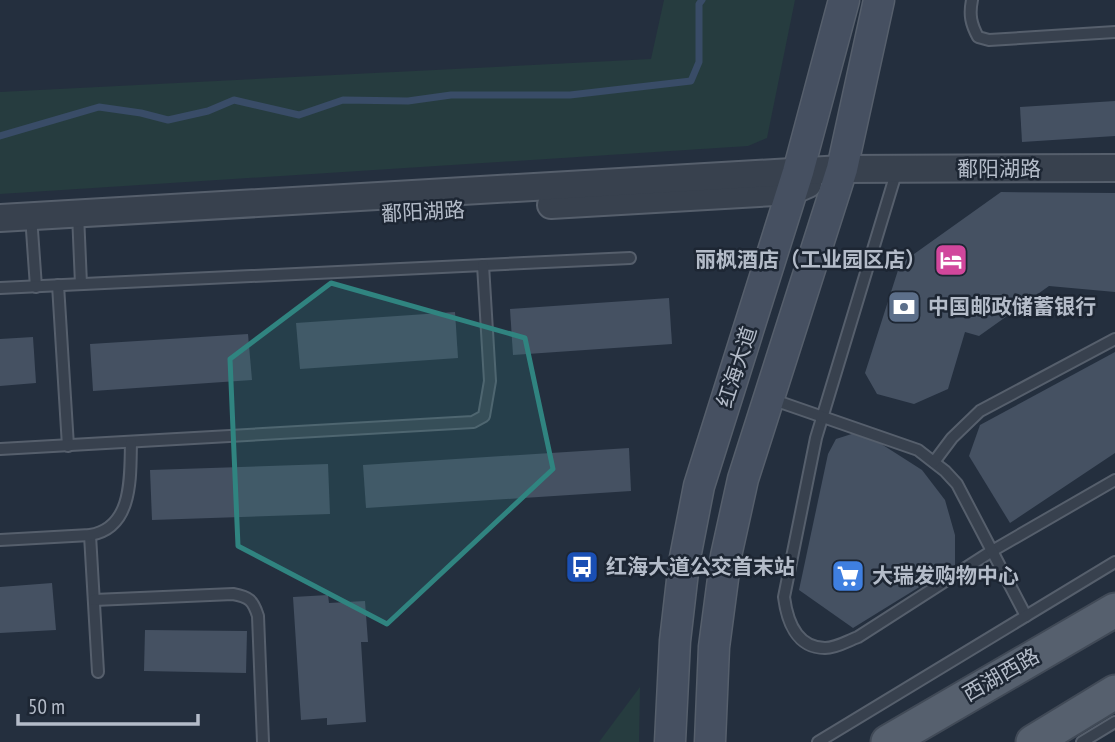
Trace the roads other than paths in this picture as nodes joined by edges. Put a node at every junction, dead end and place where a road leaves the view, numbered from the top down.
1 (844, 0) edge
2 (879, 0) edge
3 (972, 0) edge
4 (1115, 32) edge
5 (1115, 168) edge
6 (898, 169) junction
7 (842, 170) junction
8 (795, 182) junction
9 (0, 218) edge
10 (78, 222) junction
11 (32, 225) junction
12 (0, 235) edge
13 (630, 258) dead end
14 (483, 265) junction
15 (81, 284) junction
16 (58, 285) junction
17 (36, 287) junction
18 (0, 288) edge
19 (1115, 339) edge
20 (769, 398) junction
21 (823, 415) junction
22 (131, 442) junction
23 (68, 446) junction
24 (0, 449) edge
25 (934, 462) junction
26 (1115, 480) edge
27 (90, 535) junction
28 (0, 540) edge
29 (992, 551) junction
30 (1115, 562) edge
31 (94, 600) junction
32 (1115, 610) edge
33 (1026, 616) junction
34 (98, 672) dead end
35 (1115, 692) edge
36 (1115, 722) edge
37 (263, 742) edge
38 (670, 742) edge
39 (710, 742) edge
40 (818, 742) edge
41 (888, 742) edge
42 (1033, 742) edge
43 (1082, 742) edge

1 - 8 main road, 红海大道
2 - 7 main road, 红海大道
3 - 4 lane
5 - 6 street, 鄱阳湖路
6 - 7 street, 鄱阳湖路
6 - 21 lane
7 - 8 street, 鄱阳湖路
7 - 20 main road, 红海大道
8 - 10 street, 鄱阳湖路
8 - 38 main road, 红海大道
9 - 11 street, 鄱阳湖路
10 - 11 street, 鄱阳湖路
10 - 15 lane
11 - 12 street, 鄱阳湖路
11 - 17 lane
13 - 14 lane
14 - 15 lane
14 - 22 lane
15 - 16 lane
16 - 17 lane
16 - 23 lane
17 - 18 lane
19 - 25 lane
20 - 21 lane
20 - 39 main road, 红海大道
21 - 25 lane
21 - 29 lane
22 - 23 lane
22 - 27 lane
23 - 24 lane
25 - 29 lane
26 - 29 lane
27 - 28 lane
27 - 31 lane
29 - 33 lane
30 - 33 lane
31 - 34 lane
31 - 37 lane
32 - 41 main road, 西湖西路
33 - 40 lane
35 - 42 main road
36 - 43 lane

